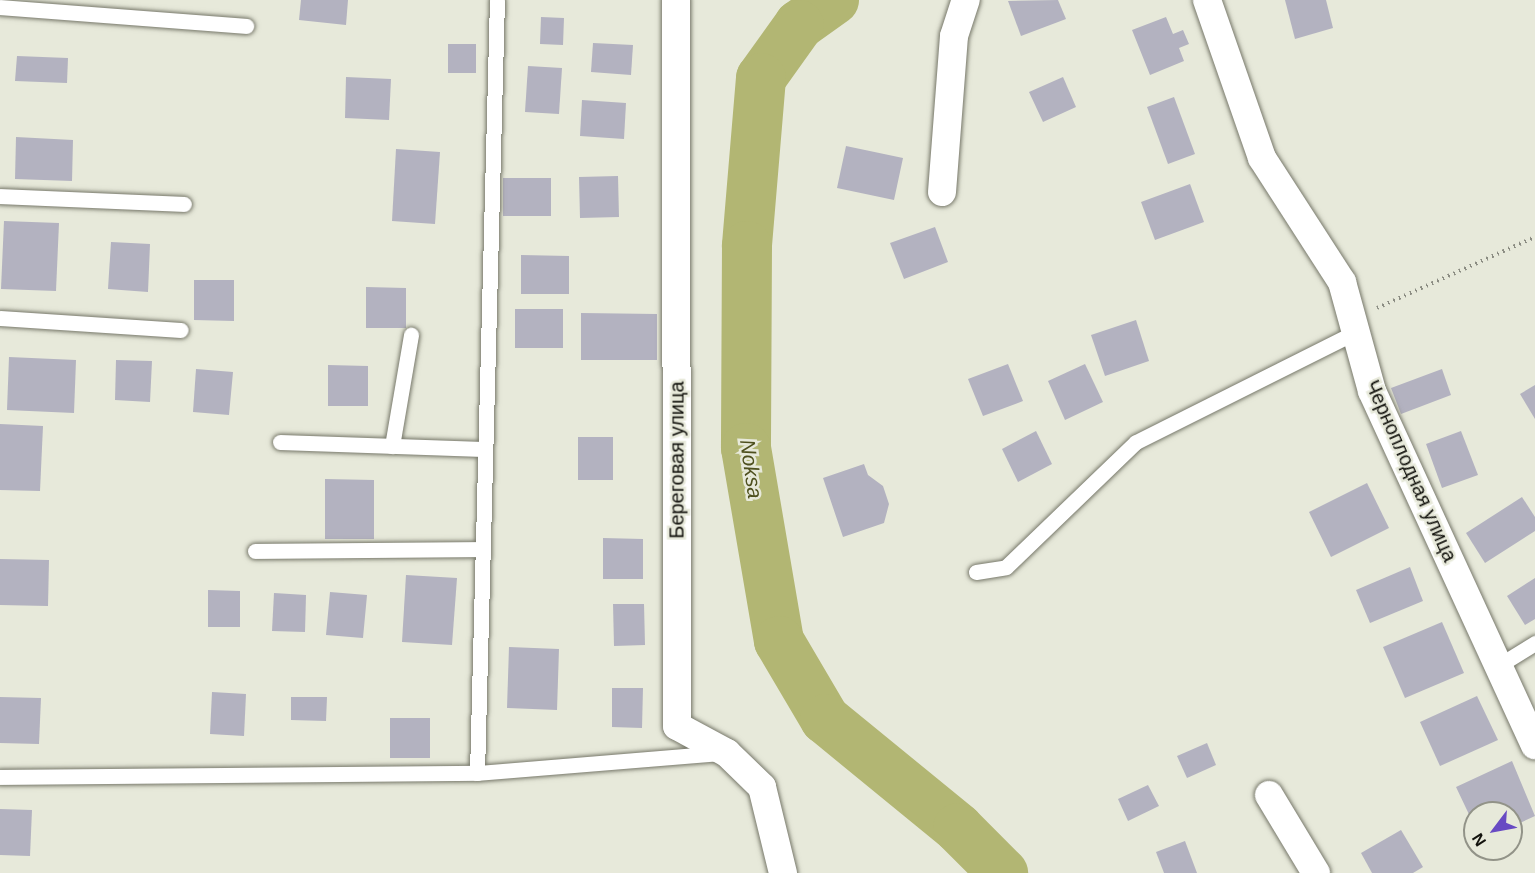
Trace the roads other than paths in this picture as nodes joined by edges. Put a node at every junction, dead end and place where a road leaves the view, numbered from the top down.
1 (496, 0) edge
2 (676, 0) edge
3 (966, 0) edge
4 (1207, 0) edge
5 (0, 7) edge
6 (246, 26) dead end
7 (942, 192) dead end
8 (0, 196) edge
9 (184, 204) dead end
10 (0, 318) edge
11 (1354, 326) junction
12 (181, 330) dead end
13 (411, 335) dead end
14 (280, 442) dead end
15 (392, 446) junction
16 (483, 449) junction
17 (482, 549) junction
18 (255, 551) dead end
19 (976, 572) dead end
20 (1535, 643) edge
21 (1498, 666) junction
22 (1535, 745) edge
23 (727, 753) junction
24 (477, 773) junction
25 (0, 777) edge
26 (1269, 795) dead end
27 (783, 873) edge
28 (1316, 873) edge

1 - 16 lane
2 - 23 street, Береговая улица
3 - 7 street
4 - 11 street, Черноплодная улица
5 - 6 lane
8 - 9 lane
10 - 12 lane
11 - 19 lane
11 - 21 street, Черноплодная улица
13 - 15 lane
14 - 15 lane
15 - 16 lane
16 - 17 lane
17 - 18 lane
17 - 24 lane
20 - 21 lane
21 - 22 street, Черноплодная улица
23 - 24 lane
23 - 27 street, Береговая улица
24 - 25 lane
26 - 28 street

